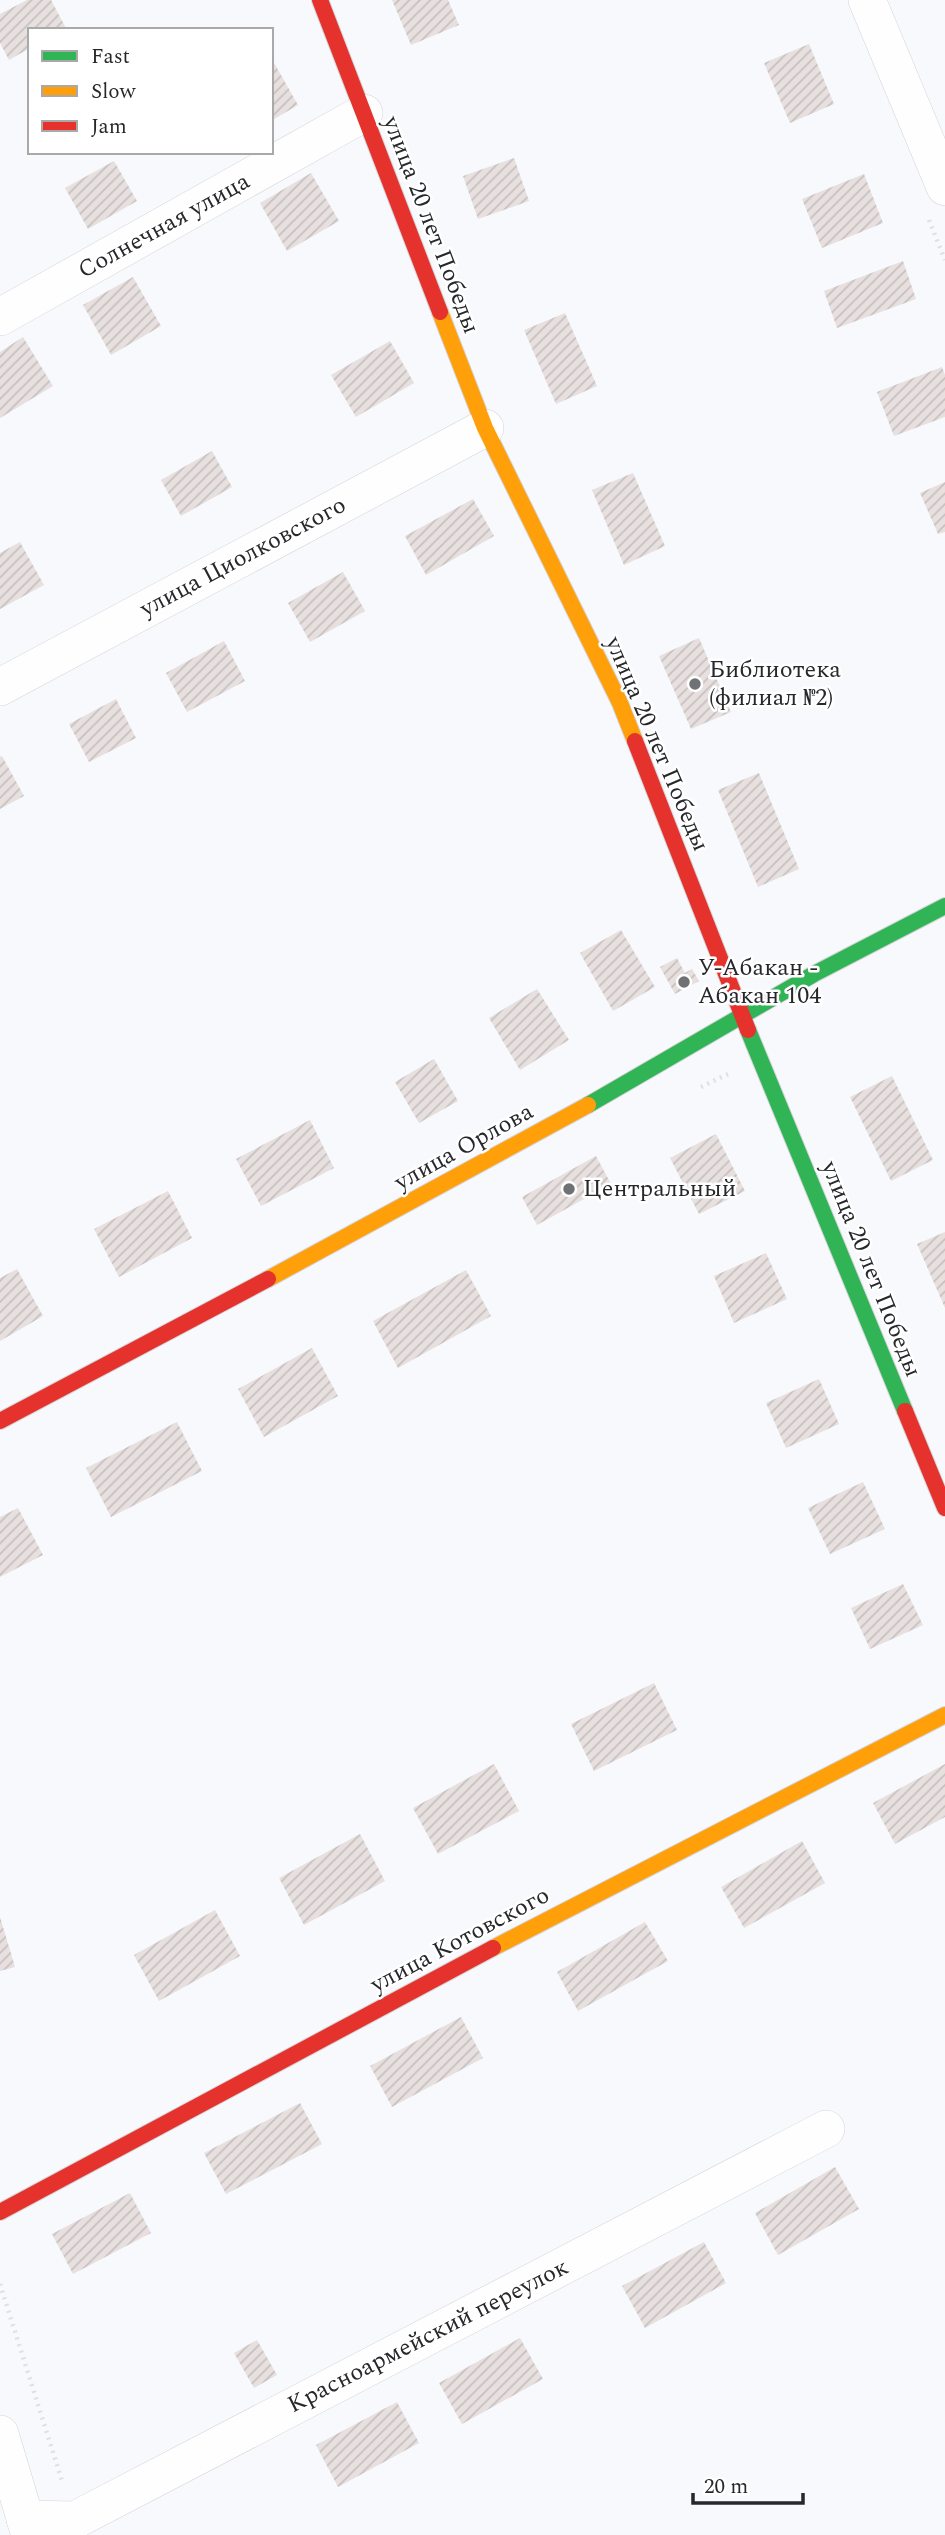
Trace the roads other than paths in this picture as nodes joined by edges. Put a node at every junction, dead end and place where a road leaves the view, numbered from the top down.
1 (320, 0) edge
2 (867, 0) edge
3 (364, 113) junction
4 (945, 187) edge
5 (0, 317) edge
6 (485, 428) junction
7 (0, 687) edge
8 (945, 906) edge
9 (742, 1014) junction
10 (0, 1421) edge
11 (945, 1508) edge
12 (945, 1715) edge
13 (826, 2129) dead end
14 (0, 2212) edge
15 (0, 2434) edge
16 (28, 2527) edge

1 - 3 street, улица 20 лет Победы
2 - 4 street
3 - 5 street, Солнечная улица
3 - 6 street, улица 20 лет Победы
6 - 7 street, улица Циолковского
6 - 9 street, улица 20 лет Победы
8 - 9 street, улица Орлова
9 - 10 street, улица Орлова
9 - 11 street, улица 20 лет Победы
12 - 14 street, улица Котовского
13 - 16 street, Красноармейский переулок
15 - 16 street

